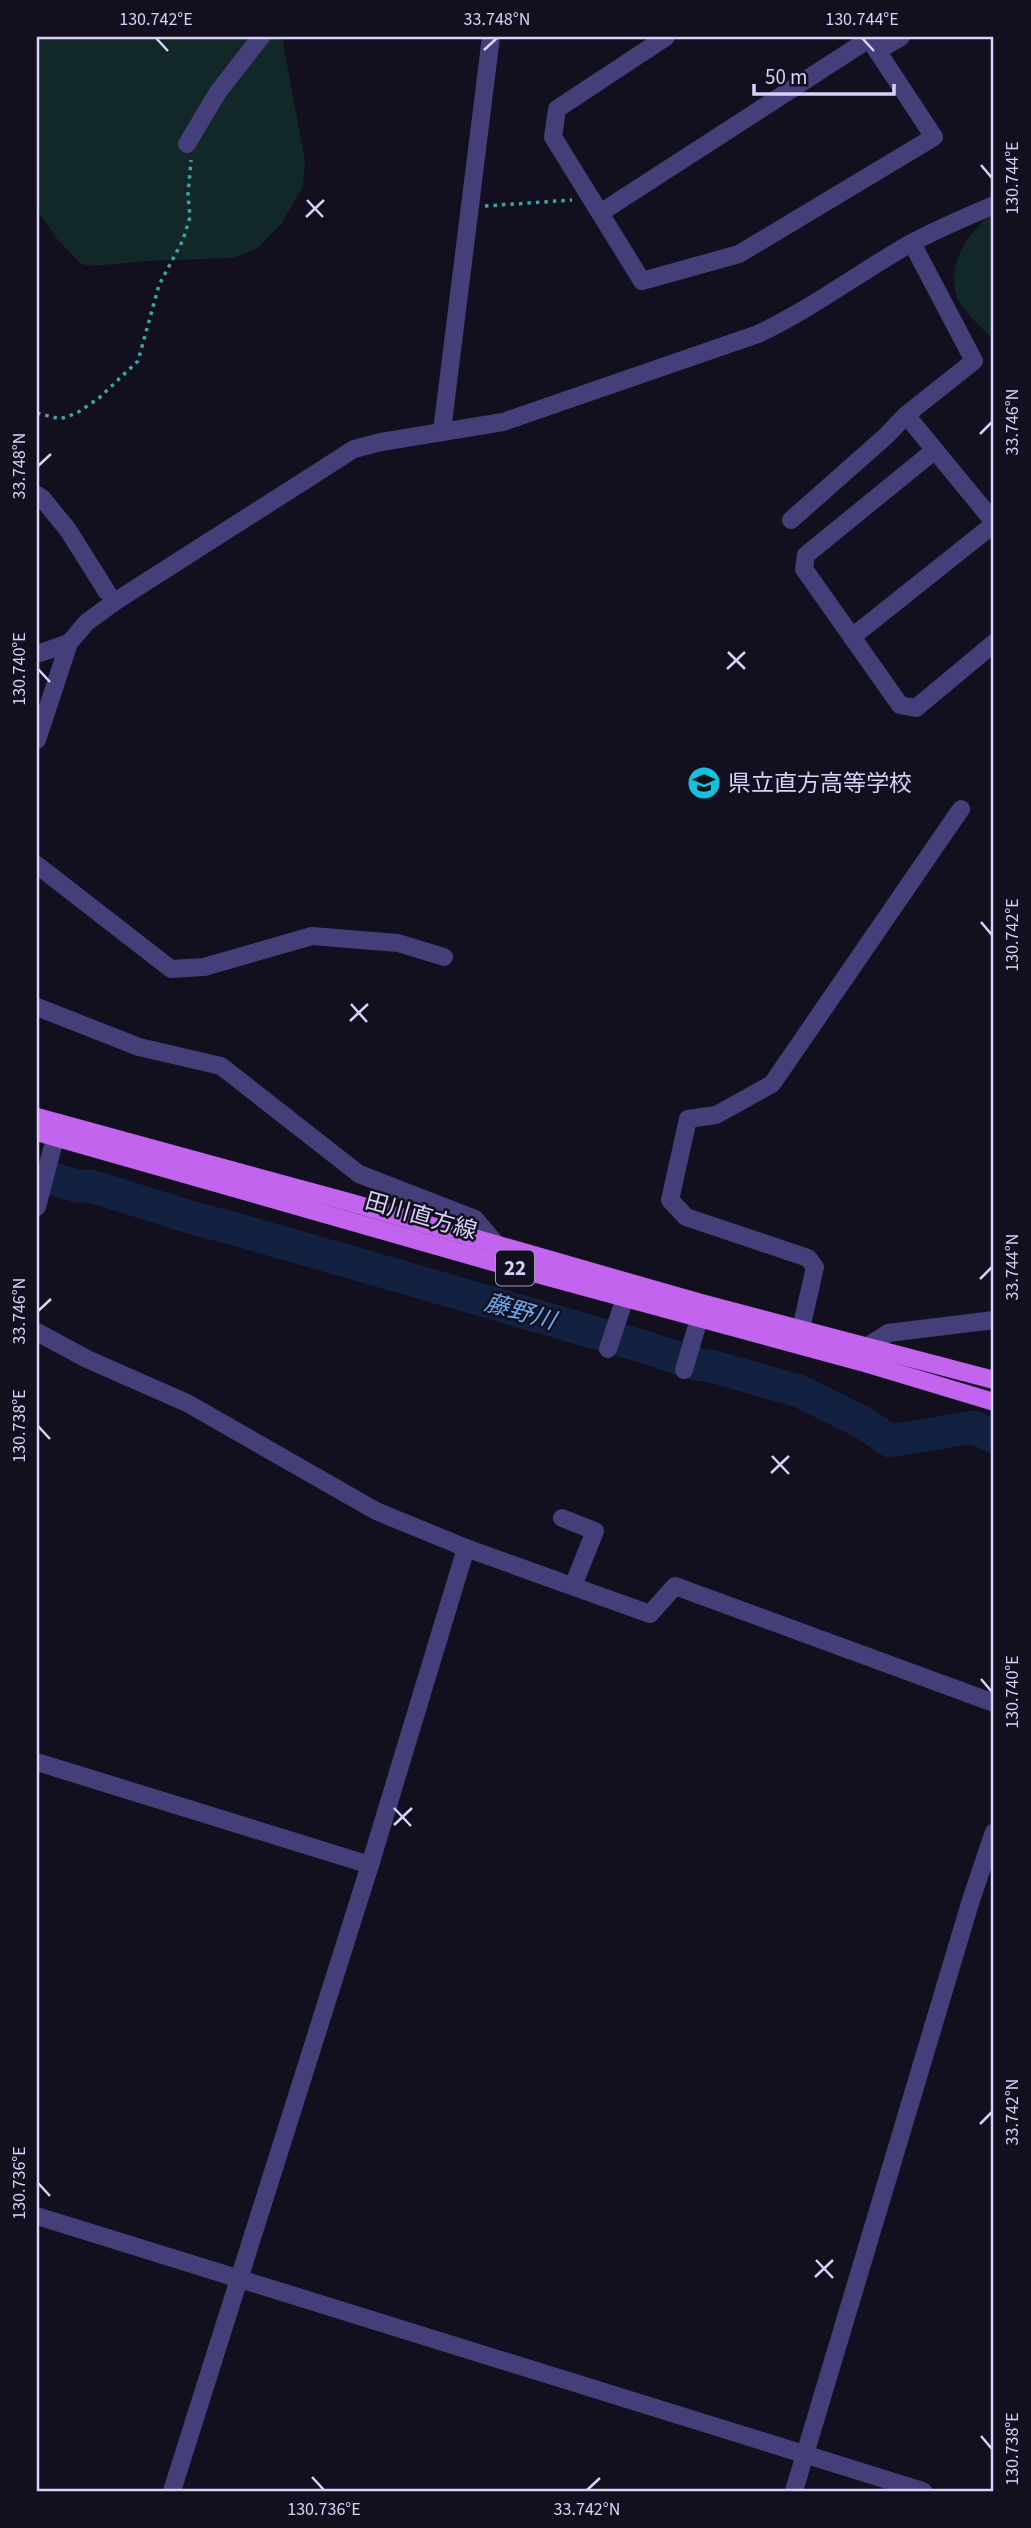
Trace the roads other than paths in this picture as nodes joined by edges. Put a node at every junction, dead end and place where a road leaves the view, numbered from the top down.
1 (261, 37) edge
2 (491, 37) edge
3 (666, 37) edge
4 (901, 37) edge
5 (871, 42) edge
6 (187, 144) road end
7 (994, 205) edge
8 (600, 213) junction
9 (912, 243) junction
10 (906, 415) junction
11 (442, 431) junction
12 (935, 450) junction
13 (37, 495) edge
14 (791, 520) dead end
15 (994, 523) edge
16 (107, 592) dead end
17 (852, 637) junction
18 (69, 643) junction
19 (994, 643) edge
20 (37, 654) edge
21 (37, 740) edge
22 (961, 809) dead end
23 (37, 865) edge
24 (444, 957) dead end
25 (37, 1007) edge
26 (37, 1117) edge
27 (37, 1132) edge
28 (56, 1133) junction
29 (39, 1199) edge
30 (495, 1253) junction
31 (625, 1299) junction
32 (698, 1320) junction
33 (994, 1320) edge
34 (37, 1332) edge
35 (798, 1336) junction
36 (868, 1346) junction
37 (608, 1349) dead end
38 (684, 1370) dead end
39 (994, 1380) edge
40 (994, 1402) edge
41 (562, 1518) dead end
42 (466, 1548) junction
43 (573, 1586) junction
44 (994, 1703) edge
45 (37, 1762) edge
46 (994, 1832) edge
47 (370, 1865) junction
48 (37, 2216) edge
49 (239, 2278) junction
50 (806, 2456) junction
51 (172, 2491) edge
52 (794, 2491) edge
53 (923, 2491) edge

1 - 6 street
2 - 11 street
3 - 8 street
4 - 5 street
5 - 8 street
5 - 8 street
7 - 9 street
9 - 10 street
9 - 11 street
10 - 12 street
10 - 14 street
11 - 18 street
12 - 15 street
12 - 17 street
13 - 16 street
15 - 17 street
17 - 19 street
18 - 20 street
18 - 21 street
22 - 35 street
23 - 24 street
25 - 30 street
26 - 28 main road, 田川直方線 / 22
27 - 28 main road, 田川直方線 / 22
28 - 29 street
28 - 30 main road, 田川直方線 / 22
30 - 31 main road, 田川直方線 / 22
30 - 35 main road, 田川直方線 / 22
31 - 32 main road, 田川直方線 / 22
31 - 37 street
32 - 35 main road, 田川直方線 / 22
32 - 38 street
33 - 36 street
34 - 42 street
35 - 36 main road, 田川直方線 / 22
35 - 40 main road, 田川直方線 / 22
36 - 39 main road, 田川直方線 / 22
41 - 43 street
42 - 43 street
42 - 47 street
43 - 44 street
45 - 47 street
46 - 50 street
47 - 49 street
48 - 49 street
49 - 50 street
49 - 51 street
50 - 52 street
50 - 53 street

